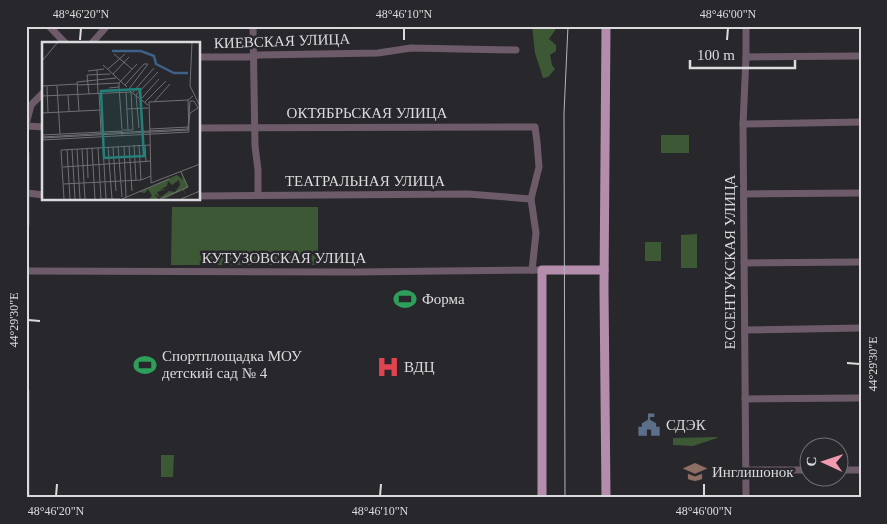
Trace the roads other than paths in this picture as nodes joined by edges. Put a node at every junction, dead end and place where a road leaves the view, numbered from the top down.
1 (49, 26) edge
2 (107, 26) edge
3 (253, 26) edge
4 (606, 26) edge
5 (746, 26) edge
6 (64, 42) edge
7 (93, 42) edge
8 (516, 50) dead end
9 (254, 55) junction
10 (861, 56) edge
11 (200, 57) edge
12 (746, 57) junction
13 (42, 93) edge
14 (28, 103) edge
15 (861, 122) edge
16 (743, 124) junction
17 (26, 125) edge
18 (42, 127) edge
19 (255, 127) junction
20 (200, 128) edge
21 (26, 154) edge
22 (27, 193) edge
23 (861, 193) edge
24 (744, 194) junction
25 (42, 195) edge
26 (258, 195) junction
27 (200, 196) edge
28 (531, 199) junction
29 (26, 224) edge
30 (861, 262) edge
31 (744, 263) junction
32 (532, 270) junction
33 (542, 270) junction
34 (604, 270) junction
35 (26, 271) edge
36 (861, 328) edge
37 (744, 330) junction
38 (26, 392) edge
39 (861, 398) edge
40 (745, 399) junction
41 (26, 423) edge
42 (746, 470) junction
43 (800, 470) edge
44 (26, 498) edge
45 (542, 498) edge
46 (606, 498) edge
47 (746, 498) edge

1 - 6 street
2 - 7 street
3 - 9 street
4 - 34 main road
5 - 12 street, ЕССЕНТУКСКАЯ УЛИЦА
8 - 9 street, КИЕВСКАЯ УЛИЦА
9 - 11 street, КИЕВСКАЯ УЛИЦА
9 - 19 street
10 - 12 street
12 - 16 street, ЕССЕНТУКСКАЯ УЛИЦА
13 - 14 street
14 - 17 street
15 - 16 street
16 - 24 street, ЕССЕНТУКСКАЯ УЛИЦА
17 - 18 street
19 - 20 street, ОКТЯБРЬСКАЯ УЛИЦА
19 - 26 street
19 - 28 street, ОКТЯБРЬСКАЯ УЛИЦА
21 - 22 street
22 - 25 street
22 - 29 street
23 - 24 street
24 - 31 street, ЕССЕНТУКСКАЯ УЛИЦА
26 - 27 street, ТЕАТРАЛЬНАЯ УЛИЦА
26 - 28 street, ТЕАТРАЛЬНАЯ УЛИЦА
28 - 32 street
30 - 31 street
31 - 37 street, ЕССЕНТУКСКАЯ УЛИЦА
32 - 33 street, КУТУЗОВСКАЯ УЛИЦА
32 - 35 street, КУТУЗОВСКАЯ УЛИЦА
33 - 34 main road
33 - 45 main road
34 - 46 main road
36 - 37 street
37 - 40 street, ЕССЕНТУКСКАЯ УЛИЦА
38 - 41 street
39 - 40 street
40 - 42 street, ЕССЕНТУКСКАЯ УЛИЦА
41 - 44 street
42 - 43 street
42 - 47 street, ЕССЕНТУКСКАЯ УЛИЦА

